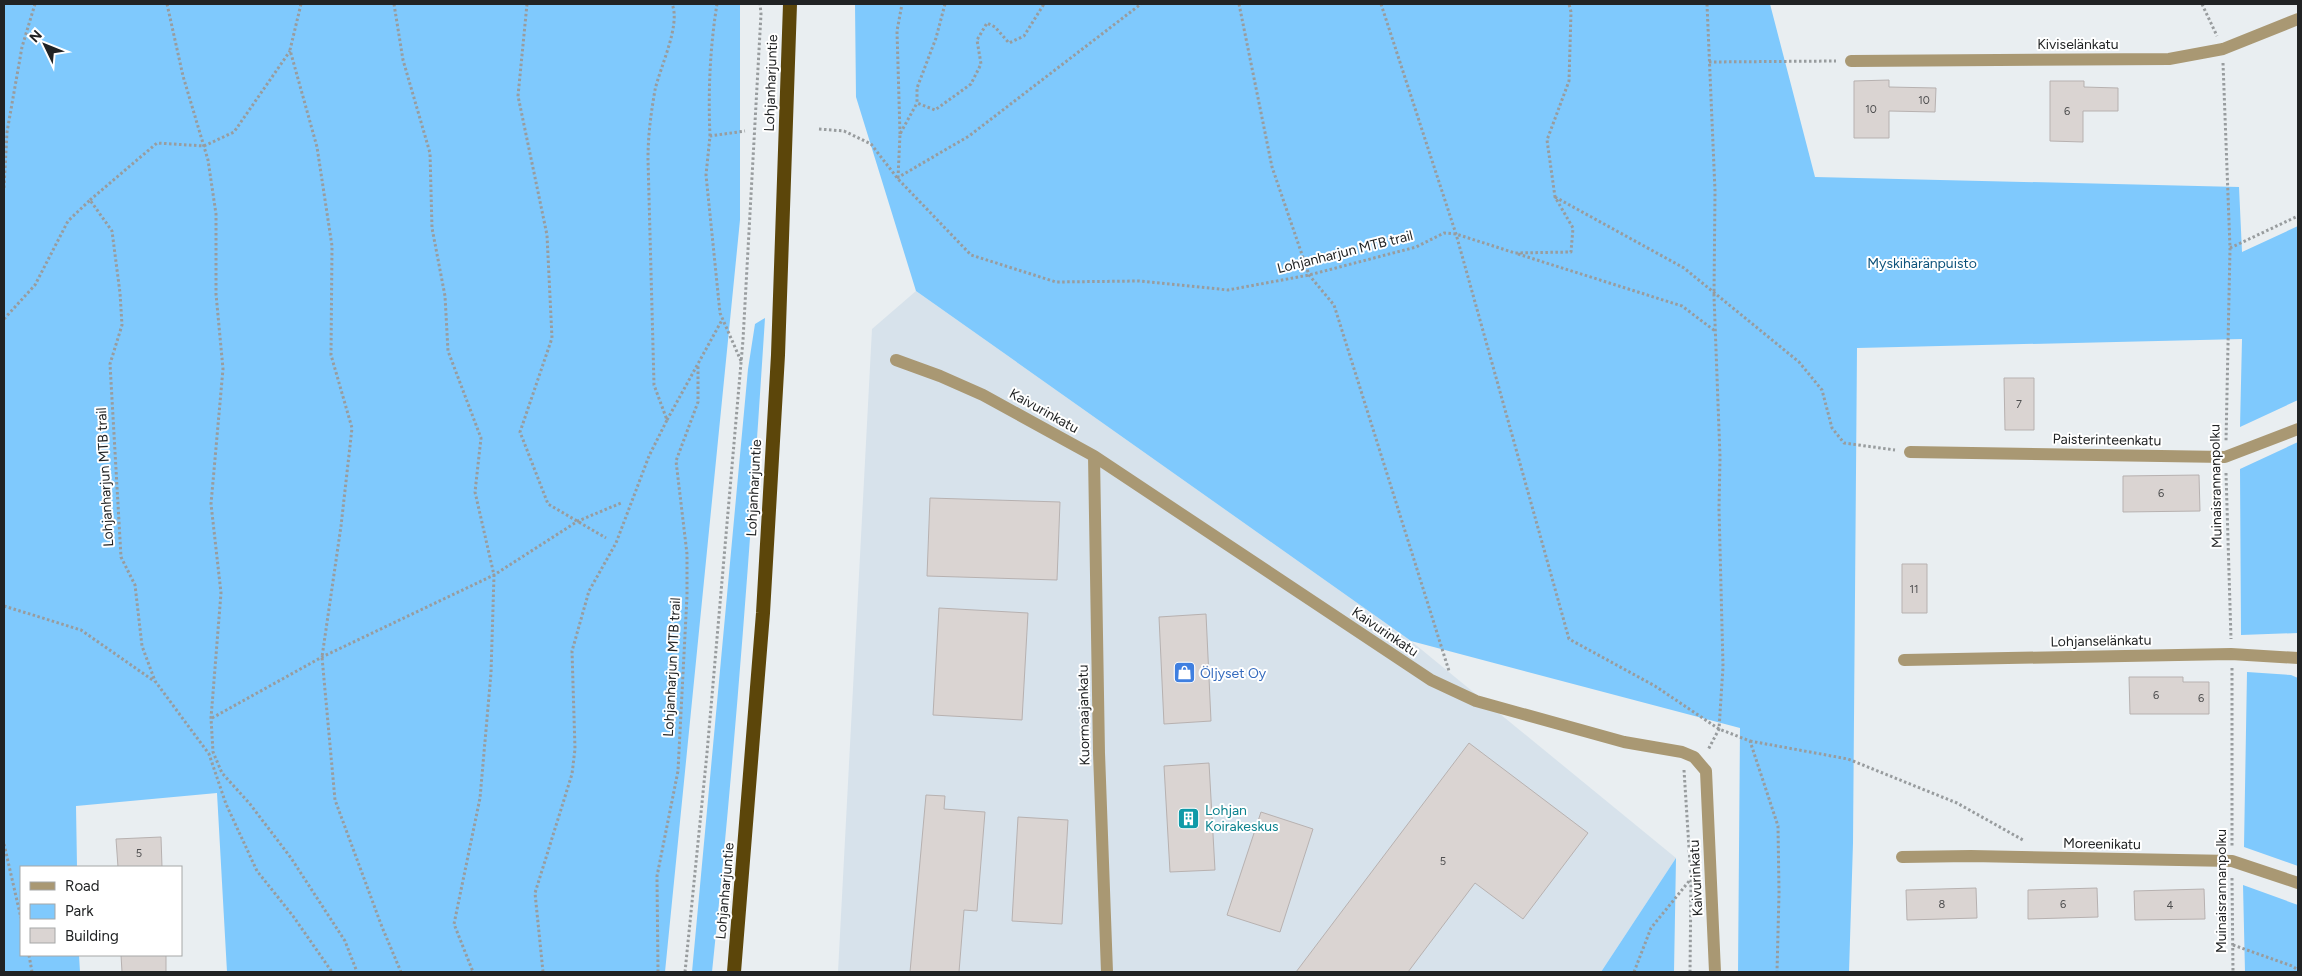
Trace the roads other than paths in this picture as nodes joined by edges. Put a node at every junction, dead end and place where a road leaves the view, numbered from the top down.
1 (790, 4) edge
2 (2298, 18) edge
3 (1851, 61) road end
4 (896, 360) dead end
5 (2298, 429) edge
6 (1910, 452) road end
7 (1094, 456) junction
8 (2298, 658) edge
9 (1904, 660) dead end
10 (1902, 857) dead end
11 (2298, 883) edge
12 (738, 922) junction
13 (734, 972) edge
14 (739, 972) edge
15 (1107, 972) edge
16 (1715, 972) edge

1 - 12 highway, Lohjanharjuntie
2 - 3 street, Kiviselänkatu
4 - 7 street, Kaivurinkatu
5 - 6 street, Paisterinteenkatu
7 - 15 street, Kuormaajankatu
7 - 16 street, Kaivurinkatu
8 - 9 street, Lohjanselänkatu
10 - 11 street, Moreenikatu
12 - 13 highway, Lohjanharjuntie
12 - 14 highway

